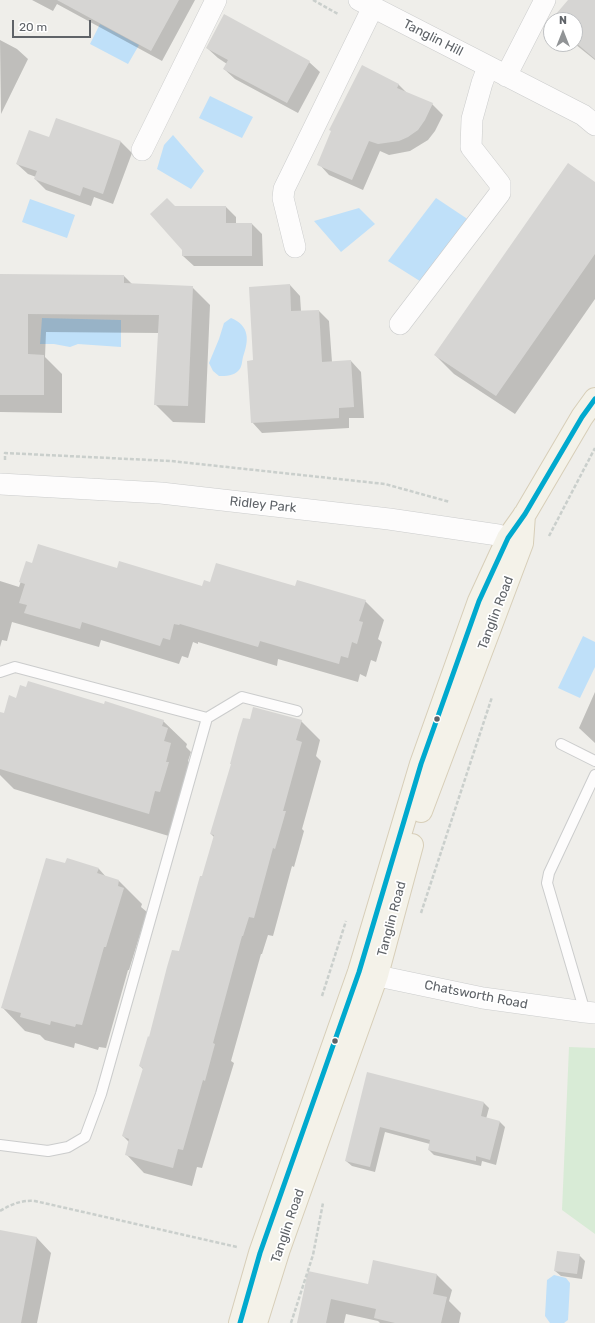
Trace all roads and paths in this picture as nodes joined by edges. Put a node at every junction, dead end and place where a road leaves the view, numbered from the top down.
1 (216, 0) edge
2 (546, 0) edge
3 (366, 4) edge
4 (497, 72) junction
5 (595, 125) edge
6 (142, 150) dead end
7 (295, 247) dead end
8 (400, 324) dead end
9 (595, 399) edge
10 (588, 416) edge
11 (595, 448) edge
12 (2, 484) edge
13 (453, 502) dead end
14 (548, 537) dead end
15 (515, 541) junction
16 (0, 672) edge
17 (493, 694) dead end
18 (297, 711) dead end
19 (207, 718) junction
20 (560, 744) dead end
21 (595, 761) edge
22 (595, 775) edge
23 (421, 914) dead end
24 (368, 974) junction
25 (590, 1013) edge
26 (0, 1145) edge
27 (324, 1202) dead end
28 (0, 1211) edge
29 (260, 1253) junction
30 (240, 1323) edge
31 (256, 1323) edge
32 (291, 1323) edge

1 - 6 street
2 - 4 street
3 - 4 street, Tanglin Hill
3 - 7 street
4 - 5 street, Tanglin Hill
4 - 8 street
9 - 10 main road, Tanglin Road
10 - 15 main road, Tanglin Road
11 - 14 path
12 - 13 path
12 - 15 street, Ridley Park
15 - 24 main road, Tanglin Road
16 - 19 lane
17 - 23 path
18 - 19 lane
19 - 26 lane
20 - 21 lane
22 - 25 lane
24 - 25 street, Chatsworth Road
24 - 29 main road, Tanglin Road
24 - 31 main road, Tanglin Road
27 - 32 path
28 - 29 path
29 - 30 main road, Tanglin Road

